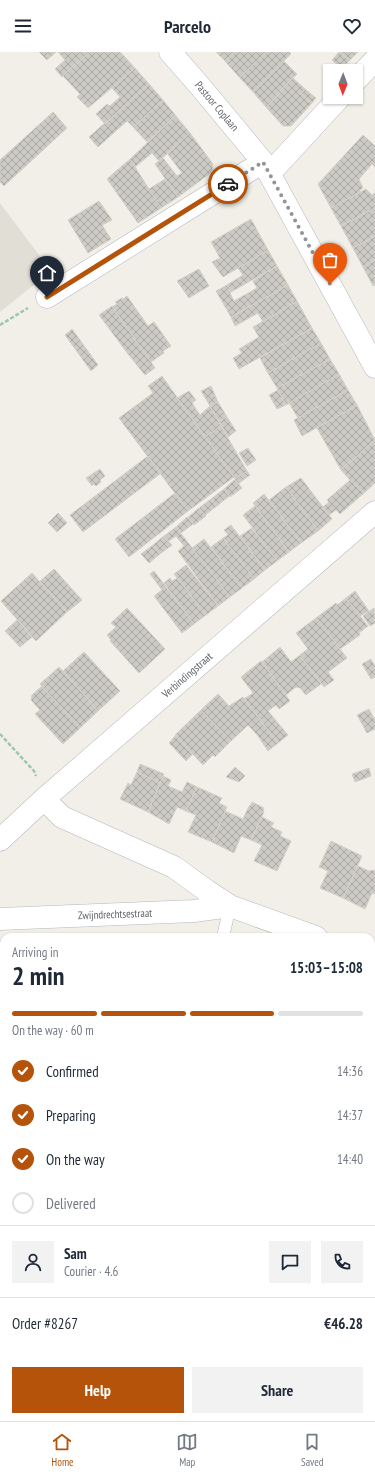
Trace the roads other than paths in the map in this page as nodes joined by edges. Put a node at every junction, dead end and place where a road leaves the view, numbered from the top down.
1 (170, 52) edge
2 (375, 60) edge
3 (363, 73) edge
4 (333, 104) edge
5 (266, 168) junction
6 (47, 297) road end
7 (375, 367) edge
8 (375, 512) edge
9 (44, 799) junction
10 (0, 840) edge
11 (230, 906) junction
12 (0, 919) edge
13 (224, 933) edge
14 (305, 933) edge

1 - 5 street, Pastoor Coplaan
2 - 3 street
4 - 5 street
5 - 6 street
5 - 7 street, Pastoor Coplaan
8 - 9 street, Verbindingstraat
9 - 10 street, Verbindingstraat
9 - 11 street, Zwijndrechtsestraat
11 - 12 street, Zwijndrechtsestraat
11 - 13 lane
11 - 14 street, Zwijndrechtsestraat

